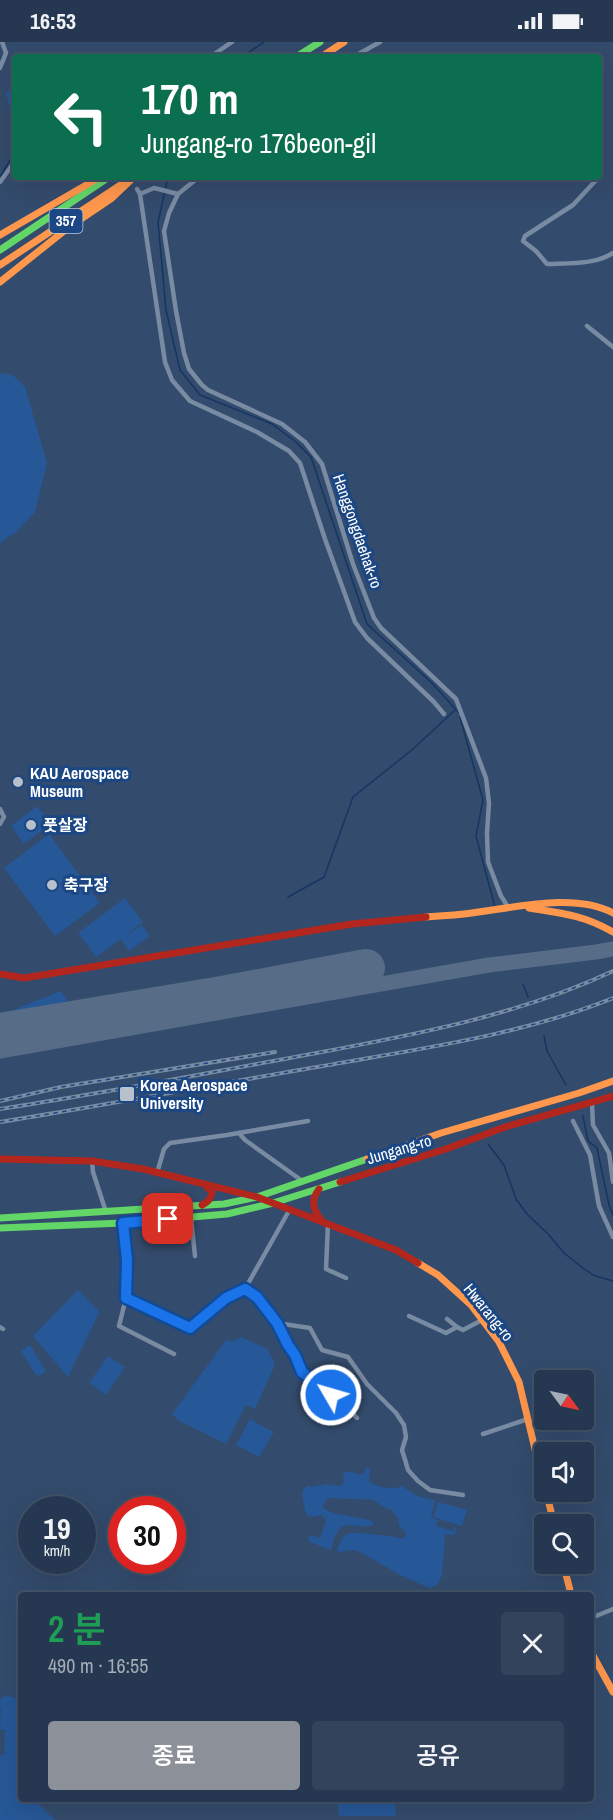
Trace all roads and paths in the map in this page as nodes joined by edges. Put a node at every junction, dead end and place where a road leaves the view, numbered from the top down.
1 (2, 42) edge
2 (232, 42) edge
3 (320, 42) edge
4 (344, 42) edge
5 (380, 42) edge
6 (214, 54) edge
7 (301, 54) edge
8 (326, 54) edge
9 (358, 54) edge
10 (0, 68) edge
11 (12, 165) edge
12 (94, 180) edge
13 (105, 180) edge
14 (128, 180) edge
15 (130, 180) edge
16 (196, 180) edge
17 (596, 180) edge
18 (0, 182) edge
19 (178, 195) junction
20 (0, 235) edge
21 (0, 250) edge
22 (613, 253) edge
23 (0, 265) edge
24 (0, 282) edge
25 (587, 326) dead end
26 (613, 347) edge
27 (444, 714) dead end
28 (0, 809) edge
29 (0, 824) edge
30 (518, 906) junction
31 (506, 908) junction
32 (613, 913) edge
33 (613, 932) edge
34 (0, 974) edge
35 (613, 1081) edge
36 (613, 1096) edge
37 (592, 1103) junction
38 (308, 1121) dead end
39 (573, 1121) dead end
40 (239, 1133) junction
41 (0, 1159) edge
42 (92, 1161) junction
43 (157, 1173) junction
44 (301, 1180) junction
45 (613, 1182) edge
46 (204, 1185) junction
47 (327, 1185) junction
48 (257, 1197) junction
49 (273, 1203) junction
50 (202, 1205) junction
51 (290, 1209) junction
52 (106, 1212) junction
53 (0, 1218) edge
54 (191, 1218) junction
55 (123, 1223) junction
56 (325, 1223) junction
57 (0, 1228) edge
58 (613, 1237) edge
59 (195, 1256) dead end
60 (346, 1278) dead end
61 (245, 1289) junction
62 (126, 1298) junction
63 (409, 1316) dead end
64 (447, 1319) dead end
65 (483, 1320) junction
66 (277, 1323) junction
67 (457, 1327) junction
68 (174, 1354) dead end
69 (357, 1418) dead end
70 (528, 1419) junction
71 (483, 1434) dead end
72 (534, 1444) edge
73 (463, 1495) dead end
74 (566, 1574) edge
75 (570, 1592) edge
76 (613, 1608) edge
77 (594, 1617) edge
78 (594, 1657) edge
79 (613, 1692) edge

1 - 10 street
2 - 6 street
3 - 7 main road
4 - 8 main road
5 - 9 street
11 - 18 street
12 - 20 main road
13 - 21 main road, 357
14 - 23 main road, 357
15 - 24 main road
16 - 19 street
17 - 22 street
19 - 27 street, Hanggongdaehak-ro
19 - 31 street, Hanggongdaehak-ro
25 - 26 street
28 - 29 street
30 - 31 main road
30 - 32 main road
30 - 33 main road
31 - 34 main road
35 - 44 main road, Jungang-ro
36 - 37 main road, Jungang-ro
37 - 45 street
37 - 47 main road, Jungang-ro
38 - 40 street
39 - 58 street
40 - 43 street
40 - 44 street
41 - 42 main road, Hwarang-ro
42 - 43 main road, Hwarang-ro
42 - 52 street
43 - 46 main road, Hwarang-ro
44 - 48 main road, Jungang-ro
46 - 48 main road, Hwarang-ro
46 - 50 main road
47 - 49 main road, Jungang-ro
47 - 56 main road
48 - 49 main road, Hwarang-ro
48 - 50 main road, Jungang-ro
49 - 51 main road, Hwarang-ro
49 - 54 main road, Jungang-ro
50 - 52 main road, Jungang-ro
51 - 56 main road, Hwarang-ro
51 - 61 street
52 - 53 main road, Jungang-ro
54 - 55 main road, Jungang-ro
54 - 59 street
55 - 57 main road, Jungang-ro
55 - 62 street
56 - 60 street
56 - 65 main road, Hwarang-ro
61 - 62 street
61 - 66 street
62 - 68 street
63 - 67 street
64 - 67 street
65 - 67 street
65 - 70 main road, Hwarang-ro
66 - 69 street
66 - 73 street
70 - 71 street
70 - 72 main road, Hwarang-ro
74 - 75 main road
76 - 77 street
78 - 79 main road

